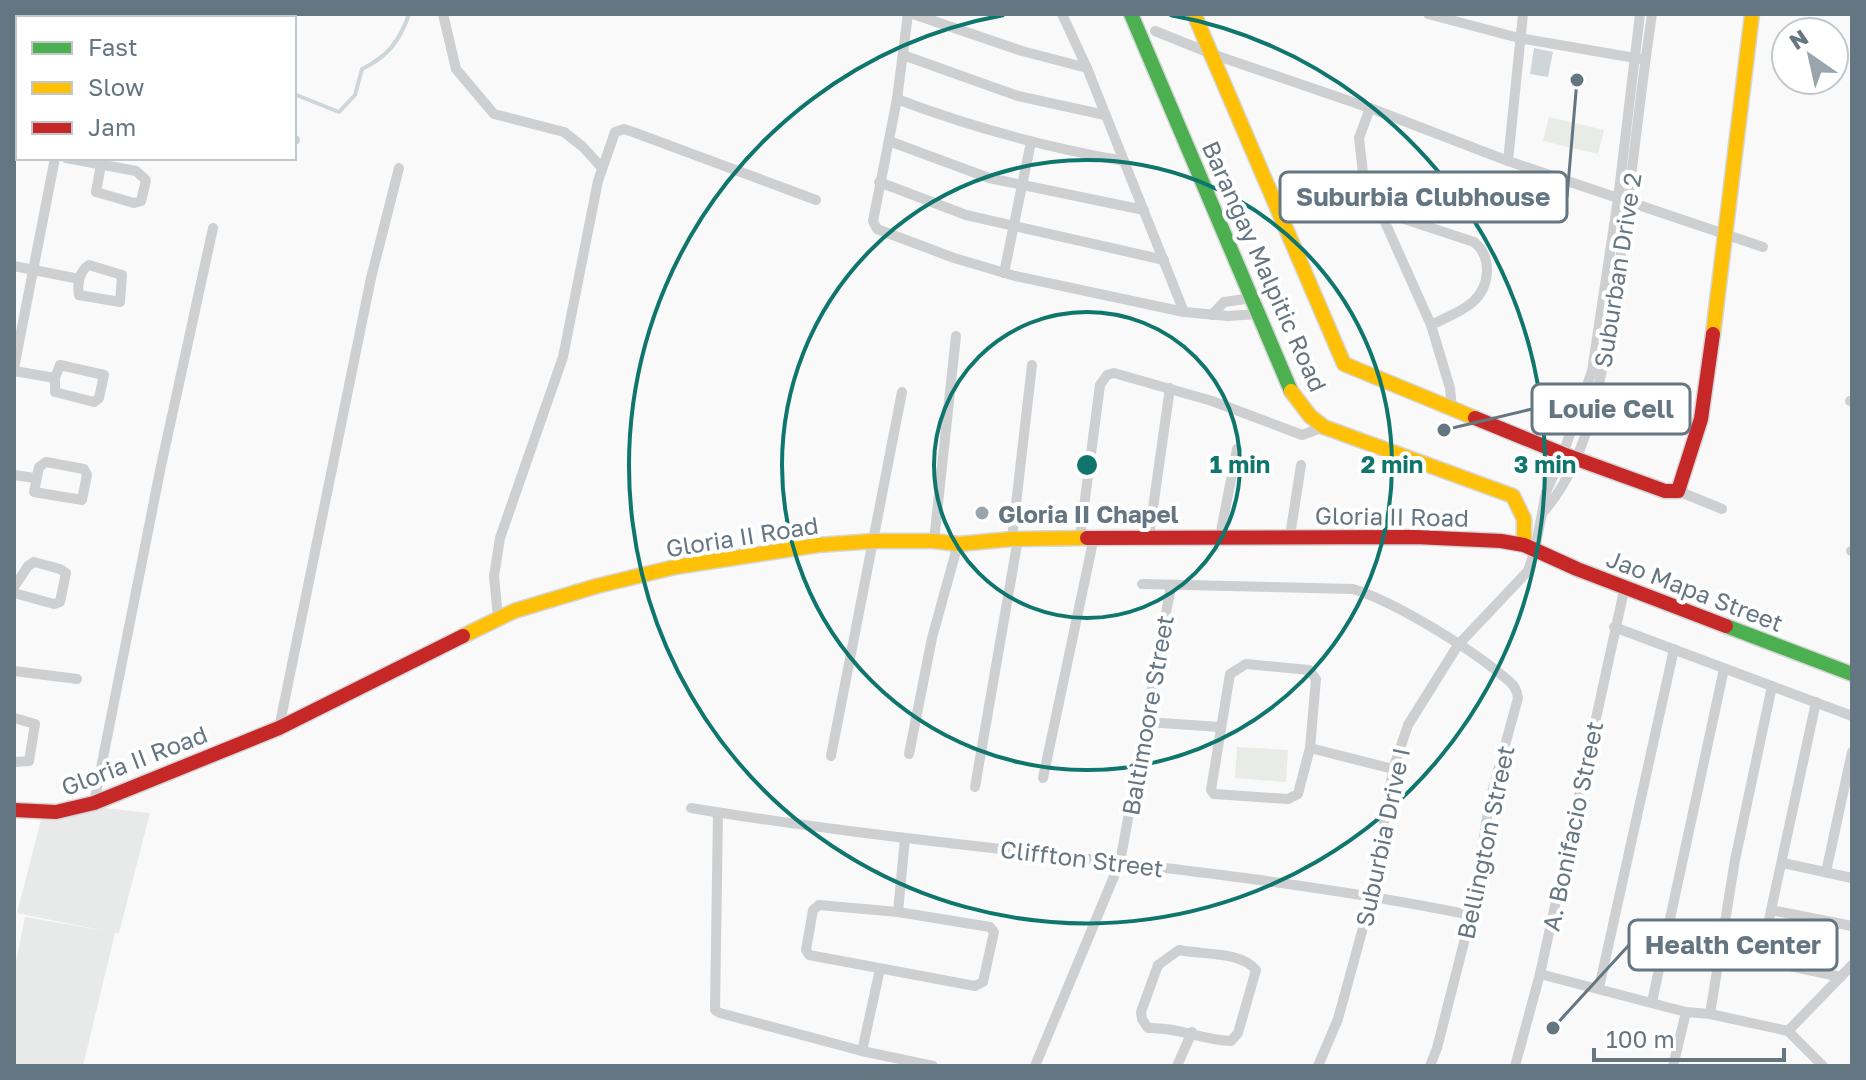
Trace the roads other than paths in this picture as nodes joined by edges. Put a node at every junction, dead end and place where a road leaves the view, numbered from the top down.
1 (443, 14) edge
2 (910, 14) edge
3 (1062, 14) edge
4 (1131, 14) edge
5 (1194, 14) edge
6 (1428, 14) edge
7 (1523, 14) edge
8 (1640, 14) edge
9 (1652, 14) edge
10 (1752, 14) edge
11 (1155, 31) dead end
12 (1519, 38) junction
13 (1212, 54) junction
14 (903, 55) junction
15 (1640, 59) junction
16 (1087, 68) junction
17 (897, 99) junction
18 (1370, 108) junction
19 (1105, 115) junction
20 (889, 141) junction
21 (1031, 142) junction
22 (55, 160) edge
23 (76, 160) edge
24 (1124, 161) junction
25 (1508, 161) junction
26 (101, 165) junction
27 (399, 168) dead end
28 (602, 168) junction
29 (879, 182) junction
30 (1023, 187) junction
31 (816, 200) dead end
32 (1624, 200) junction
33 (1144, 210) junction
34 (1377, 210) junction
35 (1013, 227) junction
36 (213, 228) dead end
37 (1724, 234) junction
38 (1763, 247) dead end
39 (1164, 260) junction
40 (14, 266) edge
41 (33, 270) junction
42 (1004, 273) junction
43 (79, 279) junction
44 (1253, 298) junction
45 (1231, 301) junction
46 (1184, 312) junction
47 (1259, 314) junction
48 (1212, 315) junction
49 (1236, 316) junction
50 (1431, 325) junction
51 (956, 336) dead end
52 (1032, 365) dead end
53 (14, 369) edge
54 (55, 378) junction
55 (1170, 388) junction
56 (902, 392) dead end
57 (1452, 409) junction
58 (1324, 427) junction
59 (1237, 449) dead end
60 (1570, 455) junction
61 (1301, 465) dead end
62 (14, 475) edge
63 (35, 478) junction
64 (1672, 491) junction
65 (1722, 509) dead end
66 (1149, 536) junction
67 (1220, 536) junction
68 (1290, 536) junction
69 (1087, 537) junction
70 (1015, 539) junction
71 (874, 541) junction
72 (934, 541) junction
73 (958, 544) junction
74 (1530, 547) junction
75 (1142, 584) dead end
76 (1171, 586) junction
77 (1625, 586) junction
78 (14, 587) edge
79 (14, 593) edge
80 (498, 617) junction
81 (1614, 627) junction
82 (1458, 645) junction
83 (1674, 649) junction
84 (1724, 669) junction
85 (14, 671) edge
86 (1852, 674) edge
87 (77, 679) dead end
88 (1772, 686) junction
89 (1816, 702) junction
90 (1852, 716) edge
91 (14, 718) edge
92 (1146, 722) junction
93 (1220, 727) junction
94 (279, 728) junction
95 (1310, 748) junction
96 (1852, 752) edge
97 (909, 754) dead end
98 (831, 756) dead end
99 (14, 762) edge
100 (1393, 769) junction
101 (1043, 778) dead end
102 (975, 787) dead end
103 (94, 803) junction
104 (691, 808) dead end
105 (14, 810) edge
106 (718, 813) junction
107 (905, 838) junction
108 (1120, 862) junction
109 (1783, 863) junction
110 (1826, 872) junction
111 (1852, 878) edge
112 (1372, 895) junction
113 (1771, 910) junction
114 (898, 912) junction
115 (1471, 915) junction
116 (1852, 926) edge
117 (1852, 965) edge
118 (880, 969) junction
119 (1540, 974) junction
120 (1841, 977) junction
121 (1599, 988) junction
122 (1652, 1002) junction
123 (1686, 1012) junction
124 (1710, 1014) junction
125 (1788, 1031) junction
126 (1192, 1032) junction
127 (862, 1051) junction
128 (933, 1066) edge
129 (1035, 1066) edge
130 (1177, 1066) edge
131 (1318, 1066) edge
132 (1430, 1066) edge
133 (1515, 1066) edge
134 (1673, 1066) edge
135 (1823, 1066) edge

1 - 28 street
2 - 14 street
2 - 16 street
3 - 16 street
4 - 44 street, Barangay Malpitic Road
5 - 13 street
6 - 12 street
7 - 12 street
8 - 15 street, Suburban Drive 2
9 - 15 street, Suburban Drive 2
10 - 37 street
11 - 13 street
12 - 15 street
12 - 25 street
13 - 18 street
13 - 57 street
14 - 17 street
14 - 19 street
15 - 32 street, Suburban Drive 2
16 - 19 street
17 - 20 street
17 - 21 street
18 - 25 street
18 - 34 street
19 - 24 street
20 - 29 street
20 - 30 street
21 - 24 street
21 - 30 street
22 - 41 street
23 - 26 street
24 - 33 street
25 - 32 street
26 - 26 street
27 - 94 street
28 - 31 street
28 - 80 street
29 - 35 street
29 - 42 street
30 - 33 street
30 - 35 street
32 - 37 street
32 - 60 street, Suburban Drive 2
33 - 39 street
34 - 50 street
34 - 50 street
35 - 39 street
35 - 42 street
36 - 103 street
37 - 38 street
37 - 64 street
39 - 46 street
40 - 41 street
41 - 43 street
41 - 53 street
42 - 46 street
43 - 43 street
44 - 45 street
44 - 47 street, Barangay Malpitic Road
45 - 48 street
45 - 49 street
46 - 48 street
47 - 49 street
47 - 58 street, Barangay Malpitic Road
48 - 49 street
50 - 57 street
51 - 72 street
52 - 70 street
53 - 54 street
54 - 54 street
55 - 58 street
55 - 66 street
55 - 69 street
56 - 71 street
57 - 60 street
58 - 74 street, Barangay Malpitic Road
59 - 67 street
60 - 64 street
60 - 74 street, Suburban Drive 2
61 - 68 street
62 - 63 street
63 - 63 street
64 - 65 street
66 - 67 street, Gloria II Road
66 - 69 street, Gloria II Road
67 - 68 street, Gloria II Road
68 - 74 street, Gloria II Road
69 - 70 street, Gloria II Road
69 - 101 street
70 - 73 street, Gloria II Road
70 - 102 street
71 - 72 street, Gloria II Road
71 - 80 street, Gloria II Road
71 - 98 street
72 - 73 street, Gloria II Road
73 - 97 street
74 - 77 street, Jao Mapa Street
74 - 82 street, Suburbia Drive I
75 - 76 street, Bellington Street
76 - 82 street, Bellington Street
76 - 92 street, Baltimoore Street
77 - 81 street, A. Bonifacio Street
77 - 86 street, Jao Mapa Street
78 - 79 street
80 - 94 street, Gloria II Road
81 - 83 street
81 - 119 street, A. Bonifacio Street
82 - 100 street, Suburbia Drive I
82 - 115 street, Bellington Street
83 - 84 street
83 - 121 street
84 - 88 street
84 - 122 street
85 - 87 street
88 - 89 street
88 - 124 street
89 - 90 street
89 - 109 street
91 - 99 street
92 - 93 street
92 - 108 street, Baltimoore Street
93 - 95 street
93 - 95 street
94 - 103 street, Gloria II Road
95 - 100 street
96 - 110 street
100 - 112 street, Suburbia Drive I
103 - 105 street, Gloria II Road
104 - 106 street, Cliffton Street
106 - 107 street, Cliffton Street
106 - 127 street
107 - 108 street, Cliffton Street
107 - 114 street
108 - 112 street, Cliffton Street
108 - 129 street, Baltimoore Street
109 - 110 street
109 - 113 street
110 - 111 street
112 - 115 street, Cliffton Street
112 - 131 street, Suburbia Drive I
113 - 116 street
113 - 120 street
114 - 118 street
114 - 118 street
115 - 132 street, Bellington Street
117 - 120 street
118 - 127 street
119 - 121 street
119 - 133 street, A. Bonifacio Street
120 - 125 street
121 - 122 street
122 - 123 street
123 - 124 street
123 - 134 street
124 - 125 street
125 - 135 street
126 - 126 street
126 - 130 street
127 - 128 street

